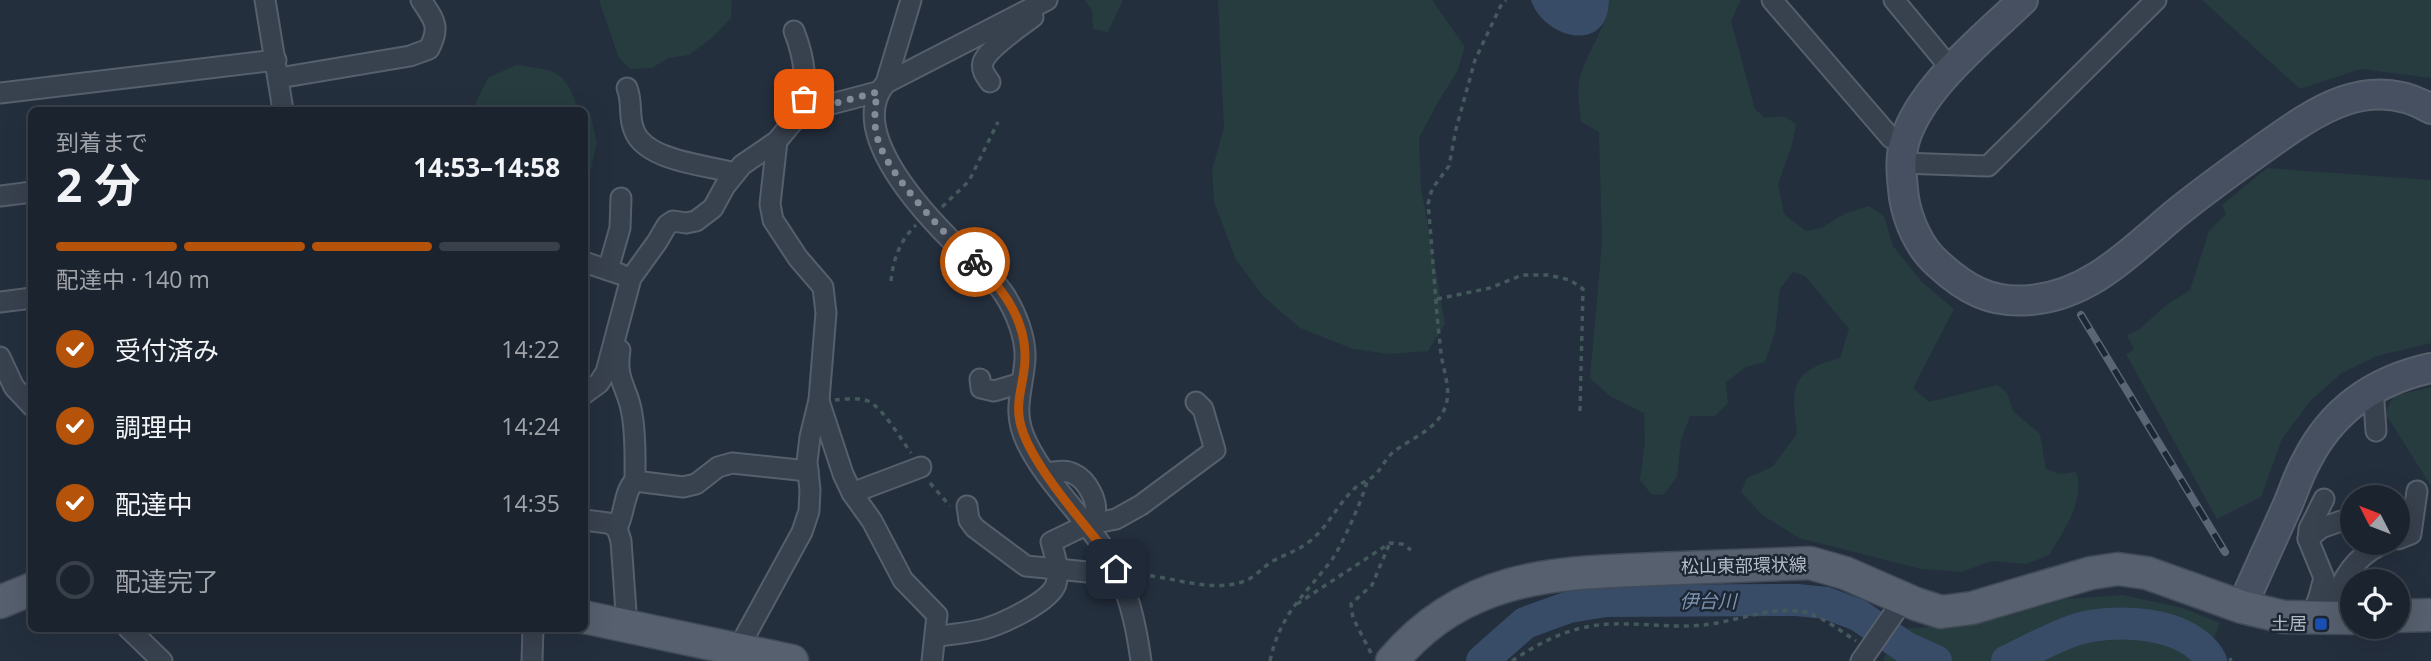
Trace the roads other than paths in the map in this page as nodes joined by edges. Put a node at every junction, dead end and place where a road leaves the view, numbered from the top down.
1 (265, 0) edge
2 (421, 0) edge
3 (911, 0) edge
4 (1049, 0) edge
5 (1772, 0) edge
6 (1894, 0) edge
7 (2023, 0) edge
8 (2156, 0) edge
9 (794, 31) dead end
10 (277, 69) junction
11 (1952, 70) junction
12 (990, 82) dead end
13 (627, 88) dead end
14 (881, 88) junction
15 (0, 93) edge
16 (283, 107) edge
17 (2431, 109) edge
18 (802, 112) junction
19 (777, 141) junction
20 (1903, 152) junction
21 (735, 173) junction
22 (28, 192) edge
23 (0, 196) edge
24 (621, 198) dead end
25 (588, 263) edge
26 (608, 270) junction
27 (631, 278) junction
28 (28, 298) edge
29 (0, 302) edge
30 (617, 332) junction
31 (0, 357) edge
32 (2431, 368) edge
33 (979, 379) dead end
34 (1021, 383) junction
35 (2373, 388) junction
36 (588, 391) edge
37 (28, 400) edge
38 (819, 400) junction
39 (1196, 402) dead end
40 (2376, 431) dead end
41 (921, 467) road end
42 (808, 471) junction
43 (635, 481) junction
44 (2417, 491) dead end
45 (852, 493) junction
46 (2324, 499) dead end
47 (968, 513) road end
48 (588, 520) edge
49 (2340, 521) edge
50 (1086, 526) junction
51 (617, 528) junction
52 (2410, 534) edge
53 (2308, 539) junction
54 (2363, 555) edge
55 (1057, 570) junction
56 (1124, 584) junction
57 (28, 591) edge
58 (0, 602) edge
59 (2242, 607) junction
60 (1897, 609) junction
61 (2314, 609) junction
62 (2340, 615) edge
63 (2431, 615) edge
64 (2410, 616) edge
65 (588, 618) edge
66 (627, 626) junction
67 (132, 632) edge
68 (533, 632) edge
69 (936, 637) junction
70 (1867, 651) edge
71 (748, 654) edge
72 (162, 661) edge
73 (532, 661) edge
74 (792, 661) edge
75 (932, 661) edge
76 (1141, 661) edge
77 (1392, 661) edge

1 - 10 street
2 - 10 street
3 - 14 street
4 - 12 street
4 - 14 street
5 - 20 street
6 - 11 street
7 - 11 street
8 - 20 street
9 - 18 street
10 - 15 street
10 - 16 street
11 - 20 street
13 - 21 street
14 - 18 street
14 - 34 street
17 - 20 street
18 - 19 street
19 - 21 street
19 - 38 street
21 - 27 street
22 - 23 street
24 - 26 street
25 - 26 street
26 - 27 street
27 - 30 street
28 - 29 street
30 - 36 street
30 - 43 street
31 - 37 street
32 - 35 street
33 - 34 street
34 - 50 street
35 - 40 street
35 - 59 street
38 - 42 street
38 - 45 street
39 - 50 street
41 - 45 street
42 - 43 street
42 - 71 street
43 - 51 street
44 - 52 street
45 - 69 street
46 - 53 street
47 - 55 street
48 - 51 street
49 - 53 street
50 - 55 street
50 - 56 street
51 - 66 street
53 - 61 street
54 - 61 street
55 - 56 street
55 - 69 street
56 - 76 street
57 - 58 main road
59 - 60 main road, 松山東部環状線
59 - 61 main road, 松山東部環状線
60 - 70 street
60 - 77 main road, 松山東部環状線
61 - 62 main road, 松山東部環状線
63 - 64 main road
65 - 66 main road
66 - 71 main road
67 - 72 street
68 - 73 street
69 - 75 street
71 - 74 main road

